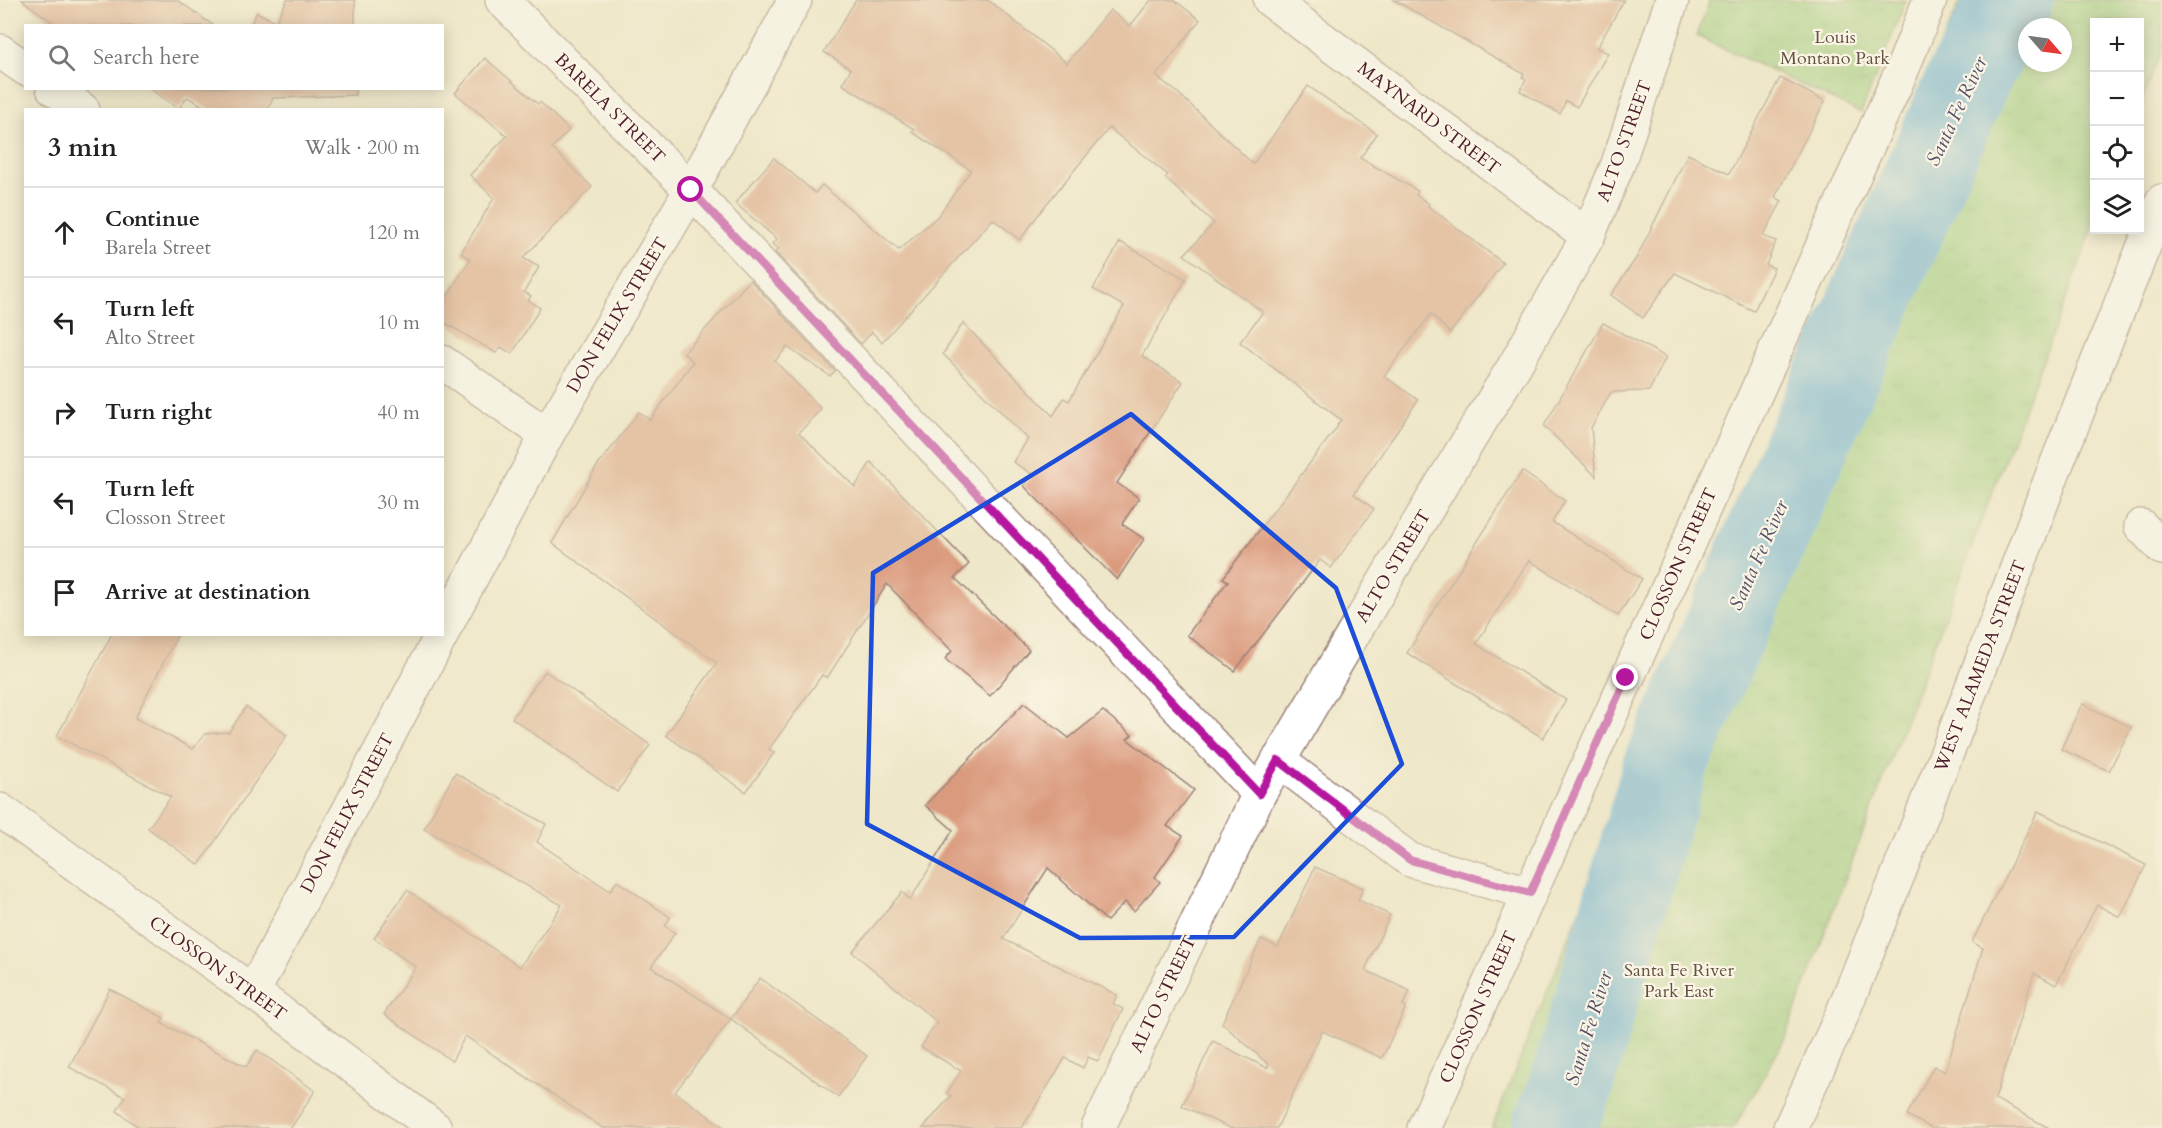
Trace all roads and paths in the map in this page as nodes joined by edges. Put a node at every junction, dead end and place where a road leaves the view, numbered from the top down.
1 (502, 0) edge
2 (795, 0) edge
3 (1270, 0) edge
4 (1672, 0) edge
5 (1930, 0) edge
6 (0, 51) edge
7 (24, 68) edge
8 (56, 90) edge
9 (80, 108) edge
10 (691, 190) junction
11 (2162, 201) edge
12 (1588, 236) junction
13 (444, 363) edge
14 (547, 435) junction
15 (444, 630) edge
16 (441, 636) edge
17 (1278, 760) junction
18 (1259, 794) junction
19 (0, 810) edge
20 (1530, 893) junction
21 (253, 992) junction
22 (435, 1128) edge
23 (1098, 1128) edge
24 (1424, 1128) edge
25 (1791, 1128) edge

1 - 10 street, BARELA STREET
2 - 10 street, DON FELIX STREET
3 - 12 street, MAYNARD STREET
4 - 12 street, ALTO STREET
5 - 20 street, CLOSSON STREET
6 - 7 street
8 - 9 street
10 - 14 street, DON FELIX STREET
10 - 18 street, BARELA STREET
11 - 25 street, WEST ALAMEDA STREET
12 - 17 street, ALTO STREET
13 - 14 street
14 - 15 street, DON FELIX STREET
16 - 21 street, DON FELIX STREET
17 - 18 street, ALTO STREET
17 - 20 street
18 - 23 street, ALTO STREET
19 - 21 street, CLOSSON STREET
20 - 24 street, CLOSSON STREET
21 - 22 street, CLOSSON STREET

